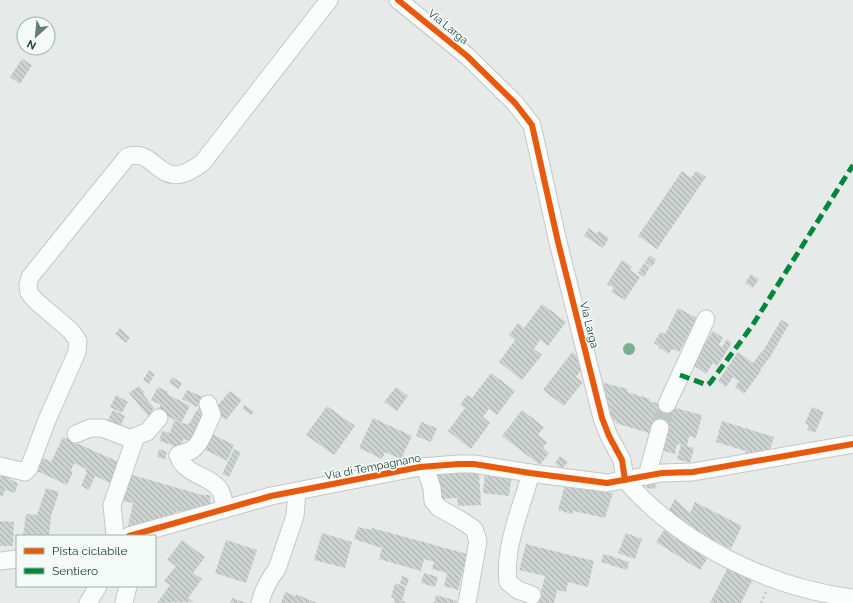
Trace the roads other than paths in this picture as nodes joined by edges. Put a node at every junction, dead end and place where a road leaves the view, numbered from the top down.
1 (329, 0) edge
2 (398, 0) edge
3 (706, 320) dead end
4 (208, 404) dead end
5 (667, 404) tunnel mouth
6 (159, 418) dead end
7 (660, 428) tunnel mouth
8 (76, 434) dead end
9 (134, 440) junction
10 (853, 444) edge
11 (0, 466) edge
12 (425, 467) junction
13 (530, 473) junction
14 (647, 476) junction
15 (626, 480) junction
16 (297, 491) junction
17 (225, 509) junction
18 (115, 535) edge
19 (137, 535) edge
20 (16, 558) edge
21 (0, 561) edge
22 (97, 587) edge
23 (128, 587) edge
24 (532, 595) dead end
25 (853, 598) edge
26 (88, 603) edge
27 (124, 603) edge
28 (260, 603) edge
29 (467, 603) edge

1 - 11 street
2 - 15 street, Via Larga
3 - 5 street
4 - 17 street
6 - 9 street
7 - 14 street
8 - 9 street
9 - 18 street
10 - 14 street
12 - 13 street, Via di Tempagnano
12 - 16 street, Via di Tempagnano
12 - 29 street
13 - 15 street, Via di Tempagnano
13 - 24 street
14 - 15 street
15 - 25 street
16 - 17 street, Via di Tempagnano
16 - 28 street
17 - 19 street, Via di Tempagnano
20 - 21 street
22 - 26 street
23 - 27 street

